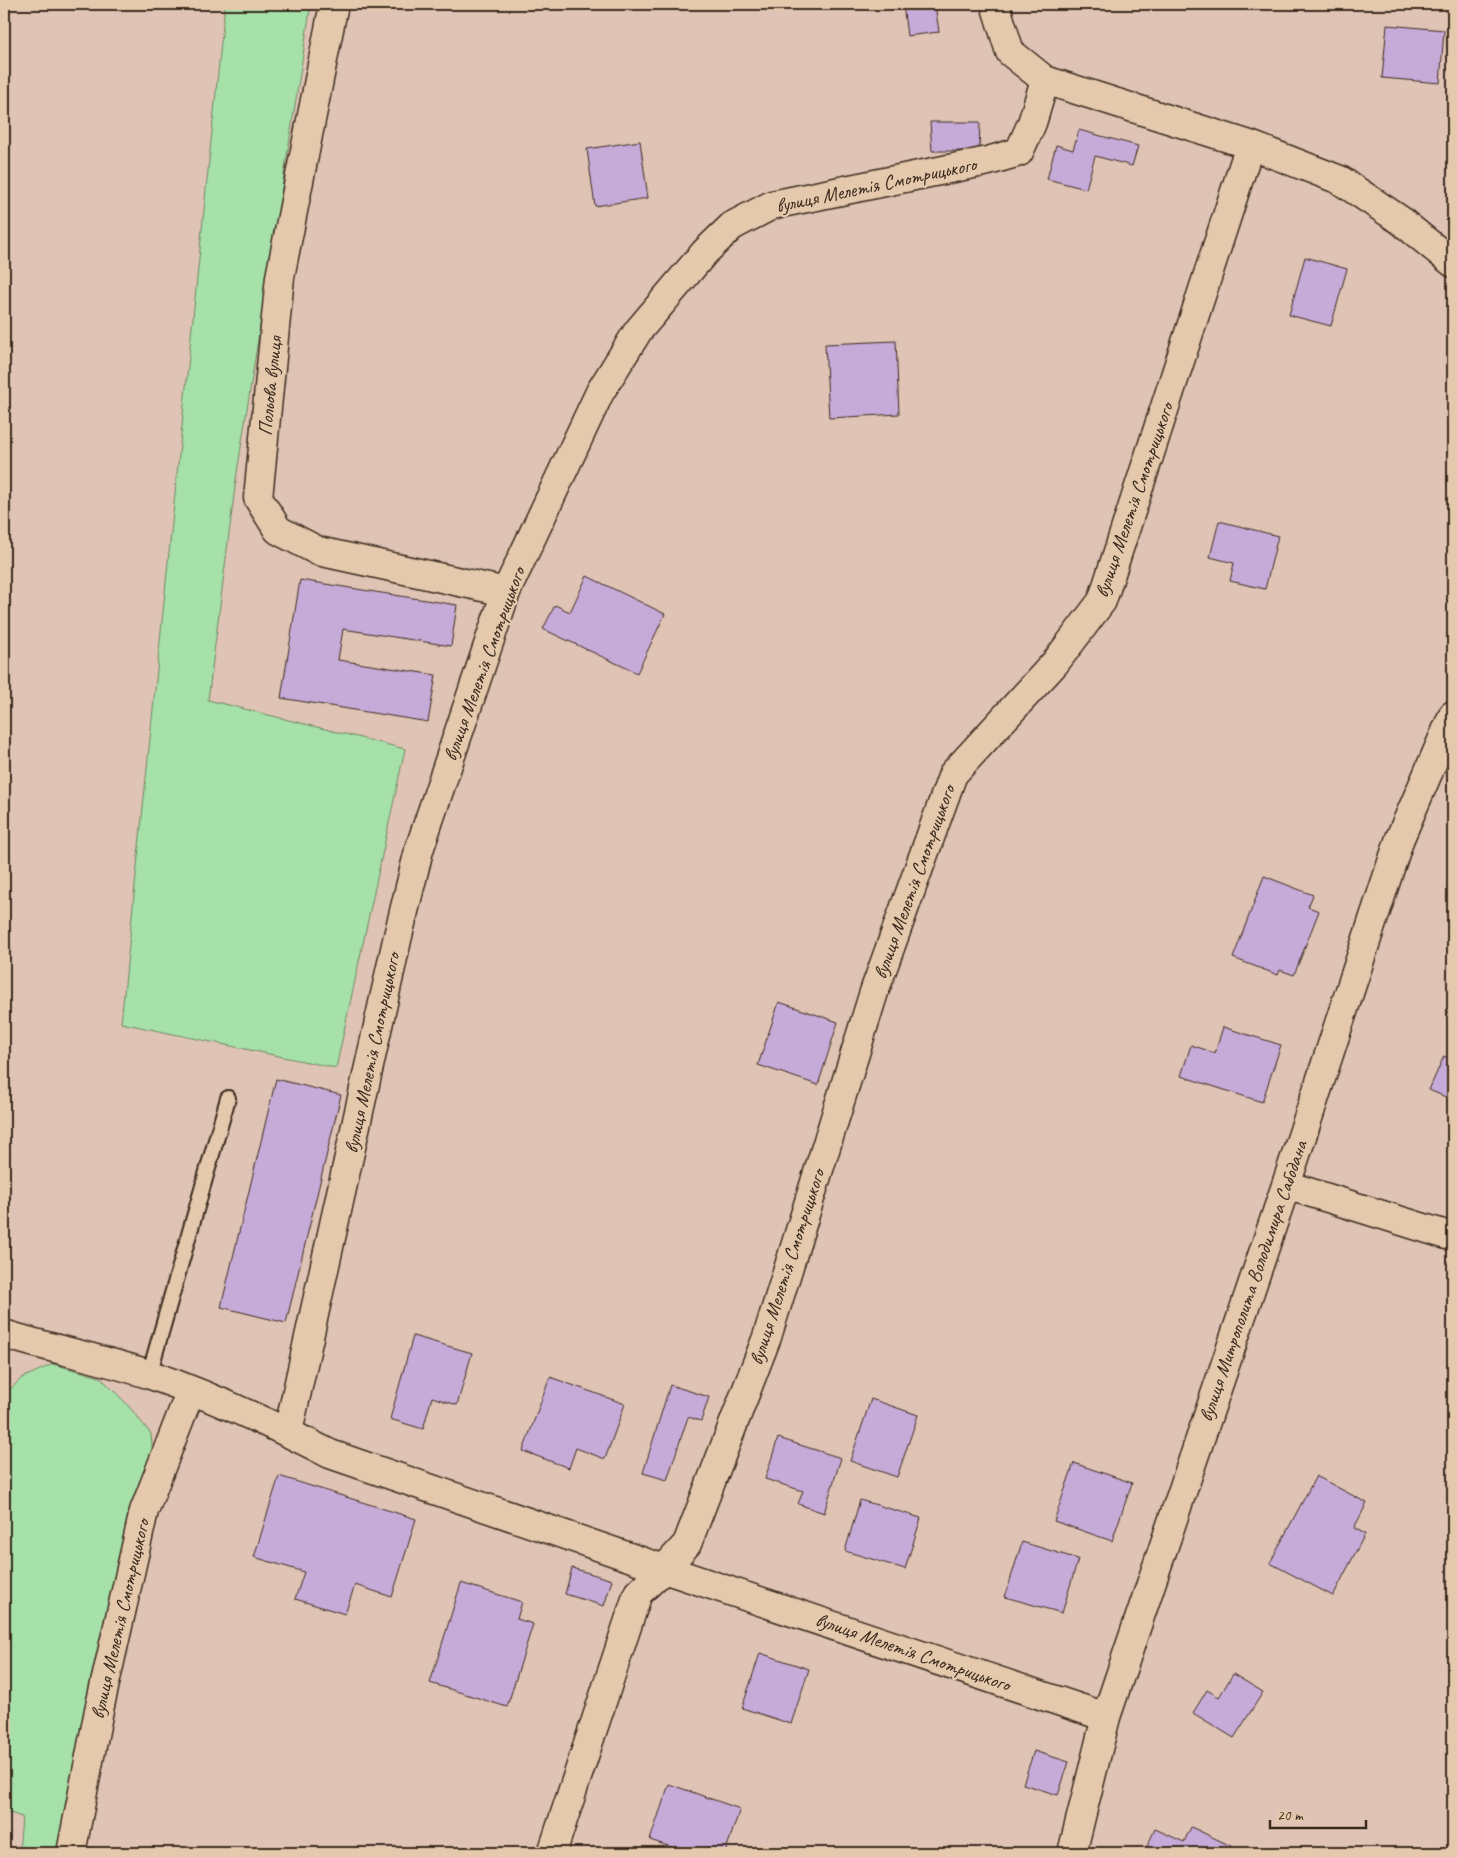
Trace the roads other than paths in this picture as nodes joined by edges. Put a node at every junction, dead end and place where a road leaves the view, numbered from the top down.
1 (334, 4) edge
2 (995, 4) edge
3 (1045, 80) junction
4 (1250, 145) junction
5 (1453, 264) edge
6 (506, 592) junction
7 (1453, 715) edge
8 (228, 1098) dead end
9 (1286, 1184) junction
10 (1453, 1237) edge
11 (4, 1334) edge
12 (149, 1375) junction
13 (191, 1390) junction
14 (288, 1432) junction
15 (664, 1569) junction
16 (1106, 1717) junction
17 (71, 1853) edge
18 (552, 1853) edge
19 (1072, 1853) edge

1 - 6 street, Польова вулиця
2 - 3 street
3 - 4 street
3 - 6 street, вулиця Мелетія Смотрицького
4 - 5 street
4 - 15 street, вулиця Мелетія Смотрицького
6 - 14 street, вулиця Мелетія Смотрицького
7 - 9 street, вулиця Митрополита Володимира Сабодана
8 - 12 lane
9 - 10 street
9 - 16 street, вулиця Митрополита Володимира Сабодана
11 - 12 street, вулиця Мелетія Смотрицького
12 - 13 street, вулиця Мелетія Смотрицького
13 - 14 street, вулиця Мелетія Смотрицького
13 - 17 street, вулиця Мелетія Смотрицького
14 - 15 street, вулиця Мелетія Смотрицького
15 - 16 street, вулиця Мелетія Смотрицького
15 - 18 street, вулиця Мелетія Смотрицького
16 - 19 street, вулиця Митрополита Володимира Сабодана

